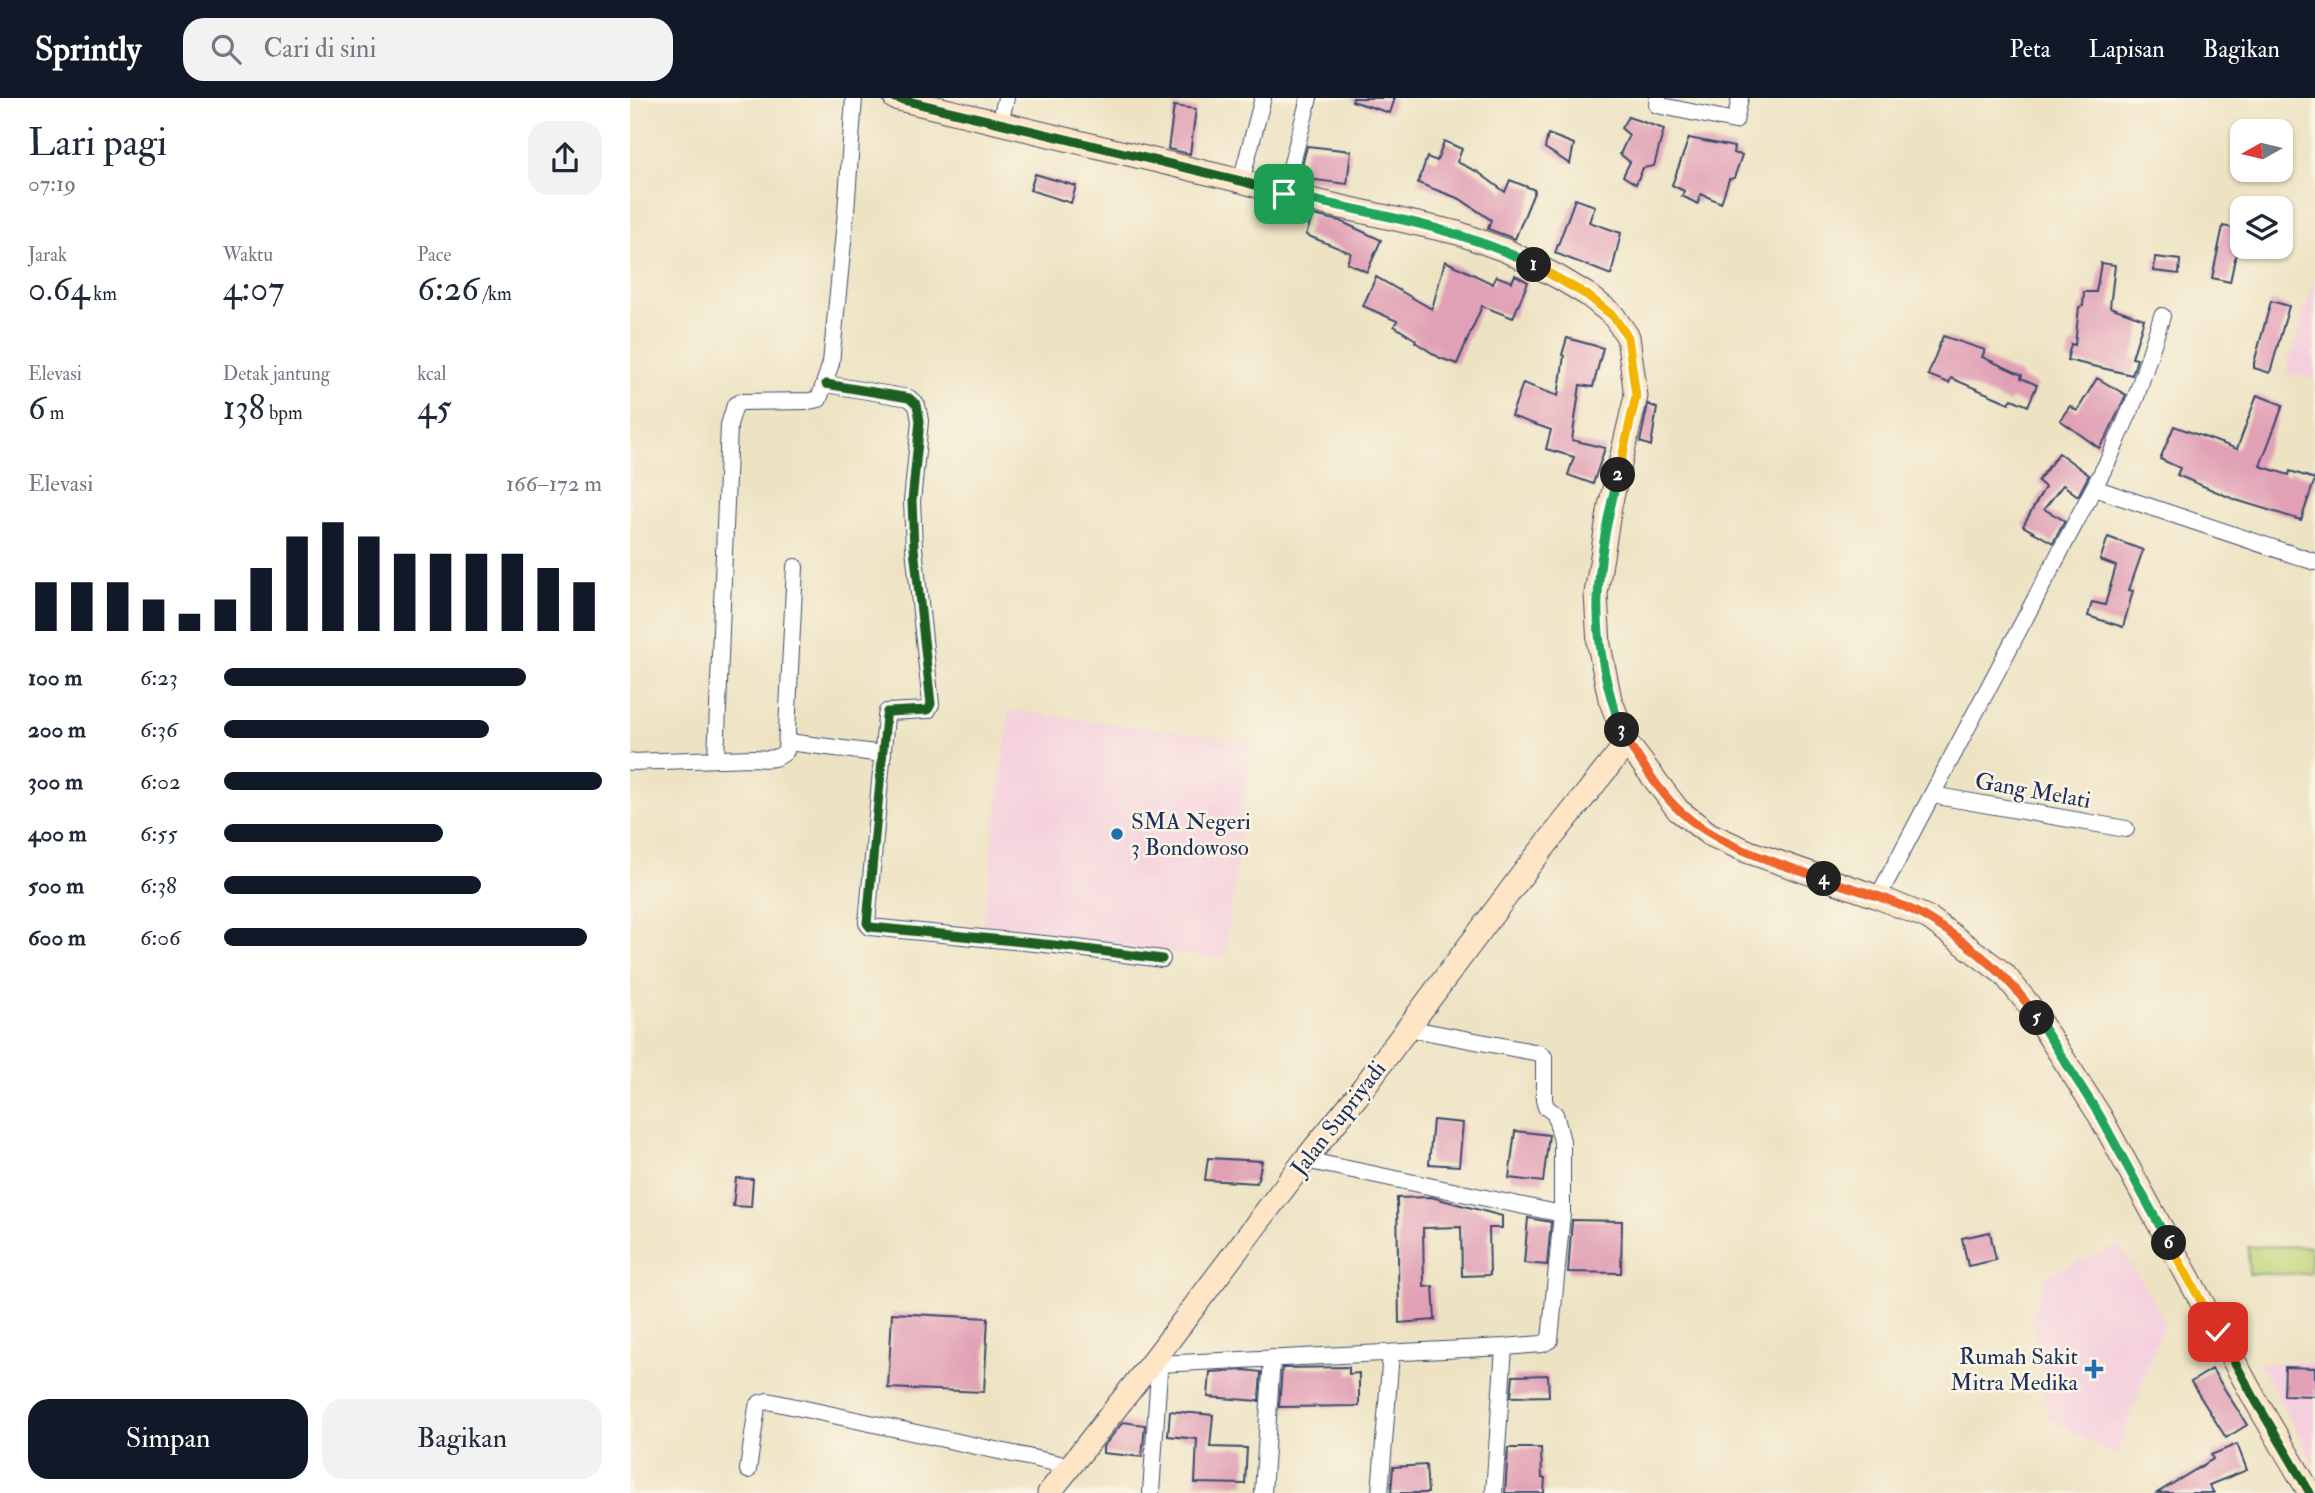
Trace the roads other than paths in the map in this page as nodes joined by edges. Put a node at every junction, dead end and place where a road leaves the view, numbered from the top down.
1 (853, 98) edge
2 (895, 98) edge
3 (1006, 98) edge
4 (1263, 98) edge
5 (1309, 98) edge
6 (1658, 98) edge
7 (1740, 98) edge
8 (1000, 124) junction
9 (1241, 181) junction
10 (1284, 194) junction
11 (2162, 316) dead end
12 (826, 384) junction
13 (2094, 488) junction
14 (2315, 562) edge
15 (795, 567) dead end
16 (788, 742) junction
17 (1628, 743) junction
18 (883, 754) junction
19 (716, 759) junction
20 (630, 762) edge
21 (1932, 795) junction
22 (2126, 829) dead end
23 (1878, 897) junction
24 (1161, 959) dead end
25 (1408, 1028) junction
26 (1305, 1160) junction
27 (1562, 1214) junction
28 (1504, 1347) junction
29 (1391, 1353) junction
30 (1159, 1358) junction
31 (1272, 1358) junction
32 (1069, 1466) junction
33 (748, 1470) dead end
34 (1049, 1493) edge
35 (1151, 1493) edge
36 (1263, 1493) edge
37 (1380, 1493) edge
38 (1494, 1493) edge
39 (2310, 1493) edge

1 - 12 street
2 - 8 street
3 - 8 street
4 - 9 street
5 - 10 street
6 - 7 street
8 - 9 street
9 - 10 street
10 - 17 street
11 - 13 street
12 - 18 street
12 - 19 street
13 - 14 street
13 - 21 street
15 - 16 street
16 - 18 street
16 - 19 street
17 - 23 street
17 - 25 street, Jalan Supriyadi
18 - 24 street
19 - 20 street
21 - 22 street, Gang Melati
21 - 23 street
23 - 39 street
25 - 26 street, Jalan Supriyadi
25 - 27 street
26 - 27 street
26 - 30 street, Jalan Supriyadi
27 - 28 street
28 - 29 street
28 - 38 street
29 - 31 street
29 - 37 street
30 - 31 street
30 - 32 street, Jalan Supriyadi
30 - 35 street
31 - 36 street
32 - 33 street
32 - 34 street, Jalan Supriyadi

